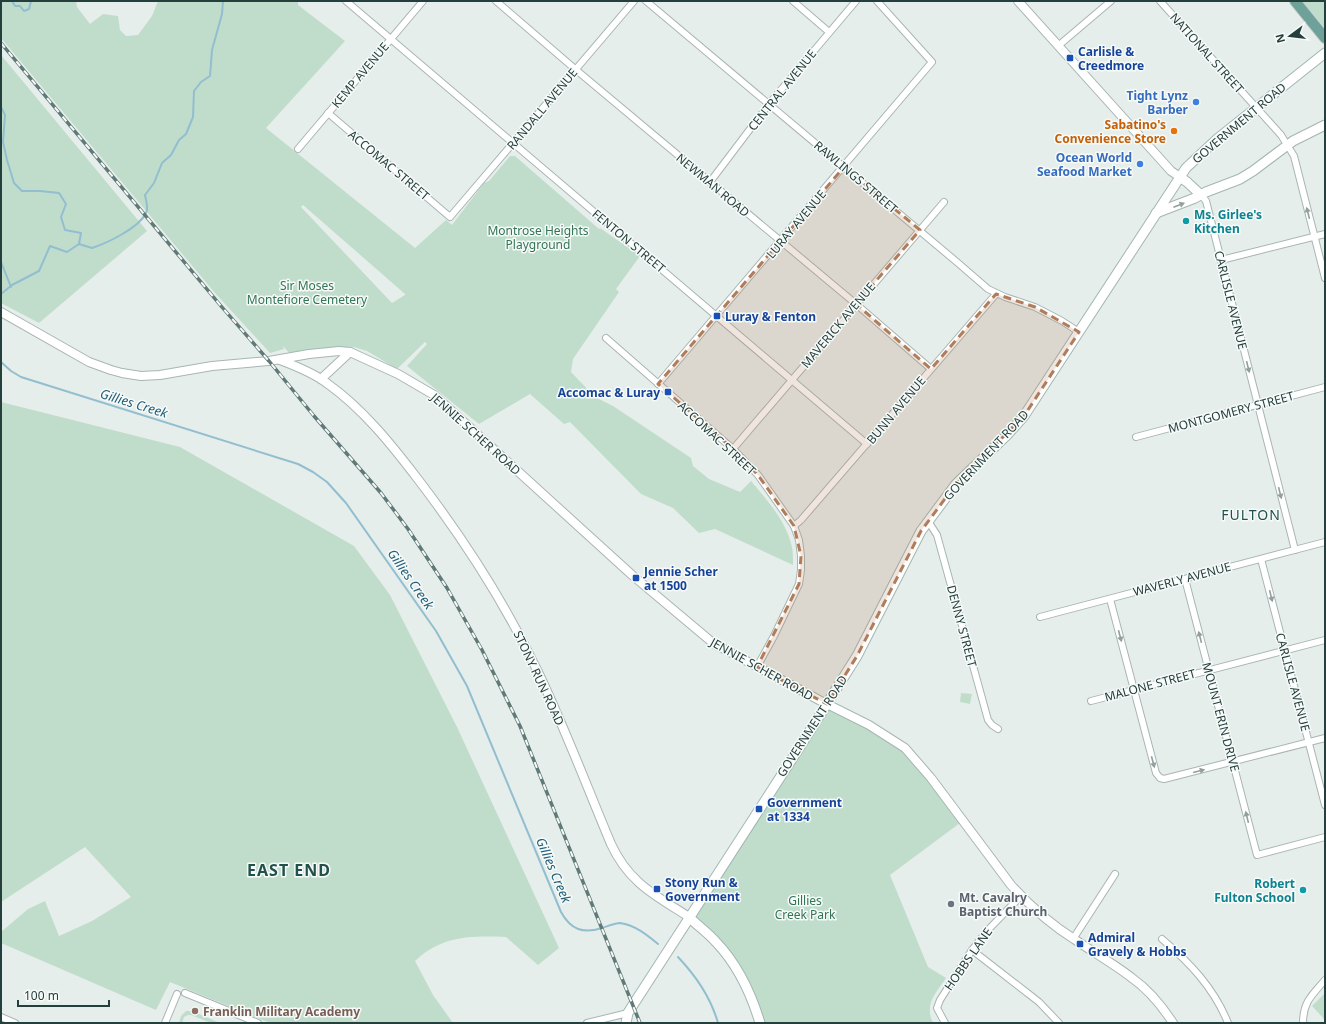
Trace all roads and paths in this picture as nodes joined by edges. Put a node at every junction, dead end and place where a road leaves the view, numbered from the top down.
1 (346, 1) edge
2 (423, 1) edge
3 (496, 1) edge
4 (634, 1) edge
5 (646, 1) edge
6 (793, 1) edge
7 (856, 1) edge
8 (877, 1) edge
9 (1018, 1) edge
10 (1111, 1) edge
11 (1160, 1) edge
12 (1294, 1) edge
13 (829, 32) junction
14 (1325, 38) edge
15 (391, 39) junction
16 (1058, 46) junction
17 (1325, 53) edge
18 (575, 69) junction
19 (769, 104) junction
20 (1257, 107) junction
21 (328, 113) junction
22 (1325, 125) edge
23 (513, 143) junction
24 (1288, 144) junction
25 (298, 149) dead end
26 (844, 167) junction
27 (1180, 177) junction
28 (710, 182) junction
29 (1201, 195) junction
30 (944, 202) dead end
31 (1156, 213) junction
32 (450, 217) joint
33 (920, 230) junction
34 (1325, 234) edge
35 (1314, 237) junction
36 (780, 242) junction
37 (1221, 260) junction
38 (1325, 278) edge
39 (996, 294) junction
40 (856, 304) junction
41 (1, 312) edge
42 (717, 316) junction
43 (1079, 332) junction
44 (606, 338) dead end
45 (350, 352) junction
46 (279, 360) junction
47 (931, 369) junction
48 (321, 379) junction
49 (792, 380) junction
50 (658, 384) junction
51 (1325, 387) edge
52 (1258, 405) junction
53 (1136, 437) dead end
54 (867, 444) junction
55 (733, 449) junction
56 (928, 521) junction
57 (794, 526) junction
58 (1325, 542) edge
59 (1295, 550) junction
60 (1261, 559) junction
61 (1185, 578) junction
62 (1110, 598) junction
63 (1040, 617) dead end
64 (1325, 640) edge
65 (1285, 650) junction
66 (758, 667) junction
67 (1209, 670) junction
68 (1134, 689) junction
69 (1090, 701) dead end
70 (827, 704) junction
71 (998, 729) dead end
72 (1325, 738) edge
73 (1309, 742) junction
74 (1233, 762) junction
75 (1325, 805) edge
76 (1325, 837) edge
77 (1116, 874) dead end
78 (1021, 896) junction
79 (689, 918) junction
80 (1073, 939) junction
81 (1162, 939) dead end
82 (972, 950) junction
83 (1325, 980) edge
84 (185, 993) dead end
85 (177, 994) dead end
86 (628, 1014) junction
87 (1, 1017) edge
88 (15, 1023) edge
89 (165, 1023) edge
90 (258, 1023) edge
91 (587, 1023) edge
92 (626, 1023) edge
93 (760, 1023) edge
94 (945, 1023) edge
95 (1059, 1023) edge
96 (1173, 1023) edge
97 (1228, 1023) edge
98 (1303, 1023) edge

1 - 15 street, FENTON STREET
2 - 15 street, KEMP AVENUE
3 - 18 street, NEWMAN ROAD
4 - 18 street, RANDALL AVENUE
5 - 19 street, RAWLINGS STREET
6 - 13 street
7 - 13 street, CENTRAL AVENUE
8 - 26 street, LURAY AVENUE
9 - 16 street, CARLISLE AVENUE
10 - 16 street
11 - 20 street, NATIONAL STREET
12 - 14 main road
13 - 19 street, CENTRAL AVENUE
15 - 21 street, KEMP AVENUE
15 - 23 street, FENTON STREET
16 - 27 street, CARLISLE AVENUE
17 - 20 main road, GOVERNMENT ROAD
18 - 23 street, RANDALL AVENUE
18 - 28 street, NEWMAN ROAD
19 - 26 street, RAWLINGS STREET
19 - 28 street, CENTRAL AVENUE
20 - 24 street, NATIONAL STREET
20 - 27 main road, GOVERNMENT ROAD
21 - 25 street, KEMP AVENUE
21 - 32 street, ACCOMAC STREET
22 - 24 main road
23 - 32 street, RANDALL AVENUE
23 - 42 street, FENTON STREET
24 - 29 main road
35 -> 24 street, NATIONAL STREET
26 - 33 street, RAWLINGS STREET
26 - 36 street, LURAY AVENUE
27 - 29 main road, CARLISLE AVENUE
27 - 31 main road, GOVERNMENT ROAD
28 - 36 street, NEWMAN ROAD
31 -> 29 main road
29 - 37 street, CARLISLE AVENUE
30 - 33 street, MAVERICK AVENUE
31 - 43 main road, GOVERNMENT ROAD
33 - 39 street, RAWLINGS STREET
33 - 40 street, MAVERICK AVENUE
34 - 35 street
35 - 37 street
35 - 38 street, NATIONAL STREET
36 - 40 street, NEWMAN ROAD
36 - 42 street, LURAY AVENUE
37 -> 52 street, CARLISLE AVENUE
39 - 43 street, RAWLINGS STREET
39 - 47 street, BUNN AVENUE
40 - 47 street, NEWMAN ROAD
40 - 49 street, MAVERICK AVENUE
41 - 46 street, JENNIE SCHER ROAD
42 - 49 street, FENTON STREET
42 - 50 street, LURAY AVENUE
43 - 56 main road, GOVERNMENT ROAD
44 - 50 street, ACCOMAC STREET
45 - 46 street, JENNIE SCHER ROAD
45 - 48 street
45 - 66 street, JENNIE SCHER ROAD
46 - 48 street, STONY RUN ROAD
47 - 54 street, BUNN AVENUE
48 - 79 street, STONY RUN ROAD
49 - 54 street, FENTON STREET
49 - 55 street, MAVERICK AVENUE
50 - 55 street, ACCOMAC STREET
51 - 52 street, MONTGOMERY STREET
52 - 53 street, MONTGOMERY STREET
52 -> 59 street, CARLISLE AVENUE
54 - 57 street, BUNN AVENUE
55 - 57 street, ACCOMAC STREET
56 - 70 main road, GOVERNMENT ROAD
56 - 71 street, DENNY STREET
57 - 66 street, ACCOMAC STREET
58 - 59 street, WAVERLY AVENUE
59 - 60 street, WAVERLY AVENUE
60 - 61 street, WAVERLY AVENUE
60 -> 65 street, CARLISLE AVENUE
61 - 62 street, WAVERLY AVENUE
67 -> 61 street, MOUNT ERIN DRIVE
62 - 63 street, WAVERLY AVENUE
62 -> 68 street
64 - 65 street, MALONE STREET
65 - 67 street, MALONE STREET
65 - 73 street, CARLISLE AVENUE
66 - 70 street, JENNIE SCHER ROAD
67 - 68 street, MALONE STREET
67 - 74 street, MOUNT ERIN DRIVE
68 - 69 street, MALONE STREET
68 -> 74 street
70 - 78 street, JENNIE SCHER ROAD
70 - 79 main road, GOVERNMENT ROAD
72 - 73 street
73 - 74 street
73 - 75 street, CARLISLE AVENUE
76 -> 74 street, MOUNT ERIN DRIVE
77 - 80 street
78 - 80 street, JENNIE SCHER ROAD
78 - 82 street, HOBBS LANE
79 - 86 main road, GOVERNMENT ROAD
79 - 93 main road, STONY RUN ROAD
80 - 96 street, JENNIE SCHER ROAD
81 - 97 street
82 - 94 street, HOBBS LANE
82 - 95 street
83 - 98 street
84 - 90 street
85 - 89 street
86 - 91 street
86 - 92 main road, GOVERNMENT ROAD
87 - 88 street

